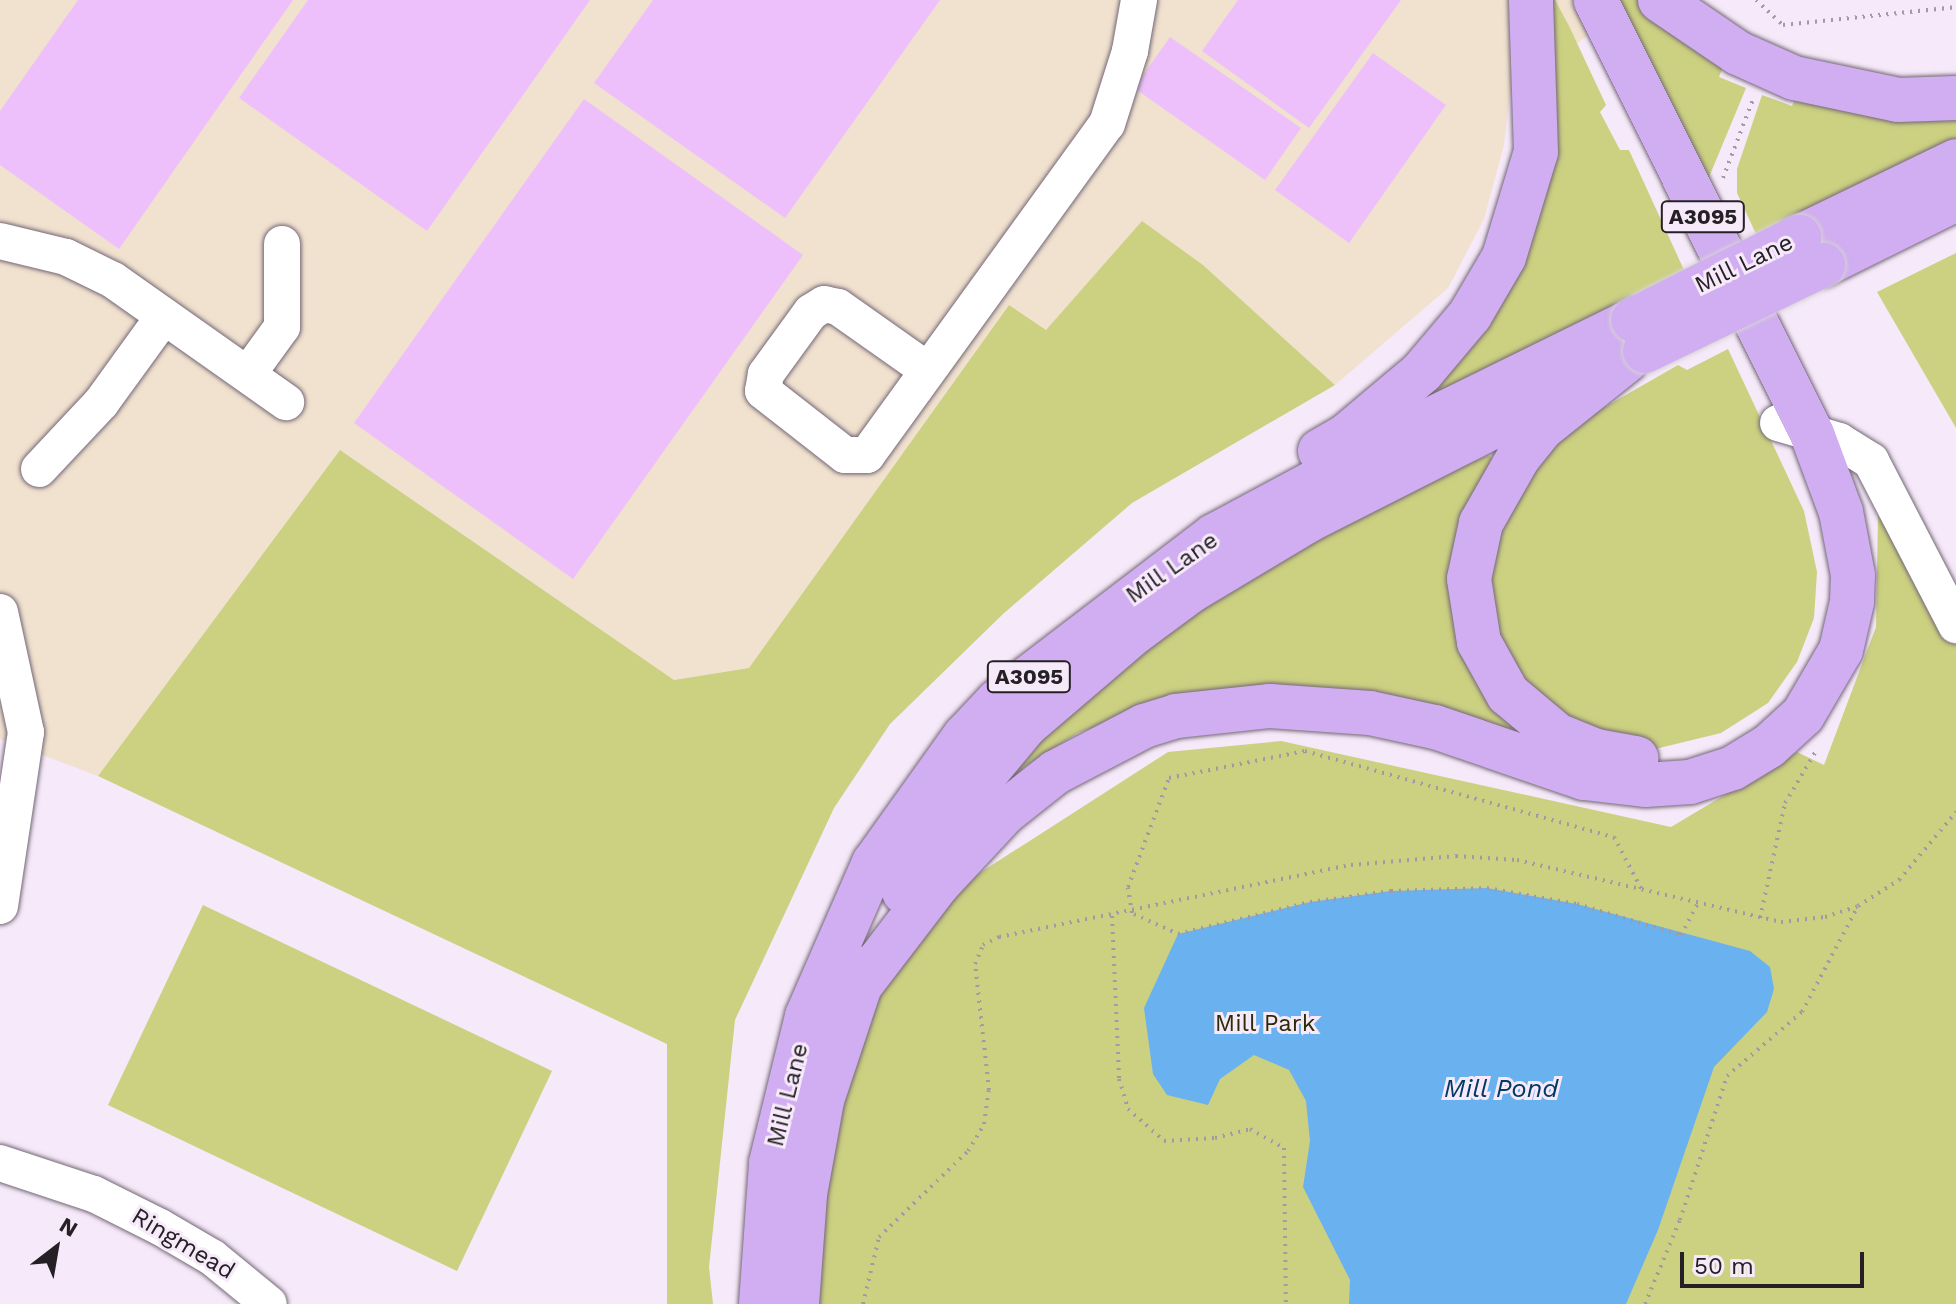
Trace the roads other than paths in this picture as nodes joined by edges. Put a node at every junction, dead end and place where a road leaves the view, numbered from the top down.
1 (1139, 0) edge
2 (1531, 0) edge
3 (1567, 0) edge
4 (1596, 0) edge
5 (1660, 0) edge
6 (1956, 98) edge
7 (1956, 161) edge
8 (1956, 199) edge
9 (0, 241) edge
10 (282, 244) dead end
11 (1811, 251) junction
12 (164, 316) junction
13 (1635, 344) junction
14 (926, 369) junction
15 (248, 374) junction
16 (286, 402) dead end
17 (1795, 428) junction
18 (39, 469) dead end
19 (0, 612) edge
20 (1956, 625) edge
21 (998, 701) junction
22 (0, 906) edge
23 (853, 995) junction
24 (0, 1163) edge
25 (269, 1304) edge
26 (761, 1304) edge
27 (797, 1304) edge

1 - 14 street
2 - 21 main road, A3095
3 - 17 main road, A3095
4 - 17 main road, A3095
5 - 6 main road
7 - 11 main road, Mill Lane / A3095
8 - 11 main road, Mill Lane / A3095
9 - 12 street
10 - 15 street
11 - 13 main road, Mill Lane / A3095, bridge
12 - 15 street
12 - 18 street
13 - 17 main road, A3095
13 - 21 main road, Mill Lane / A3095
13 - 23 main road, Mill Lane / A3095
14 - 14 street
15 - 16 street
17 - 20 street
17 - 23 main road, A3095
19 - 22 street
21 - 26 main road, Mill Lane / A3095
23 - 27 main road, Mill Lane / A3095
24 - 25 street, Ringmead

